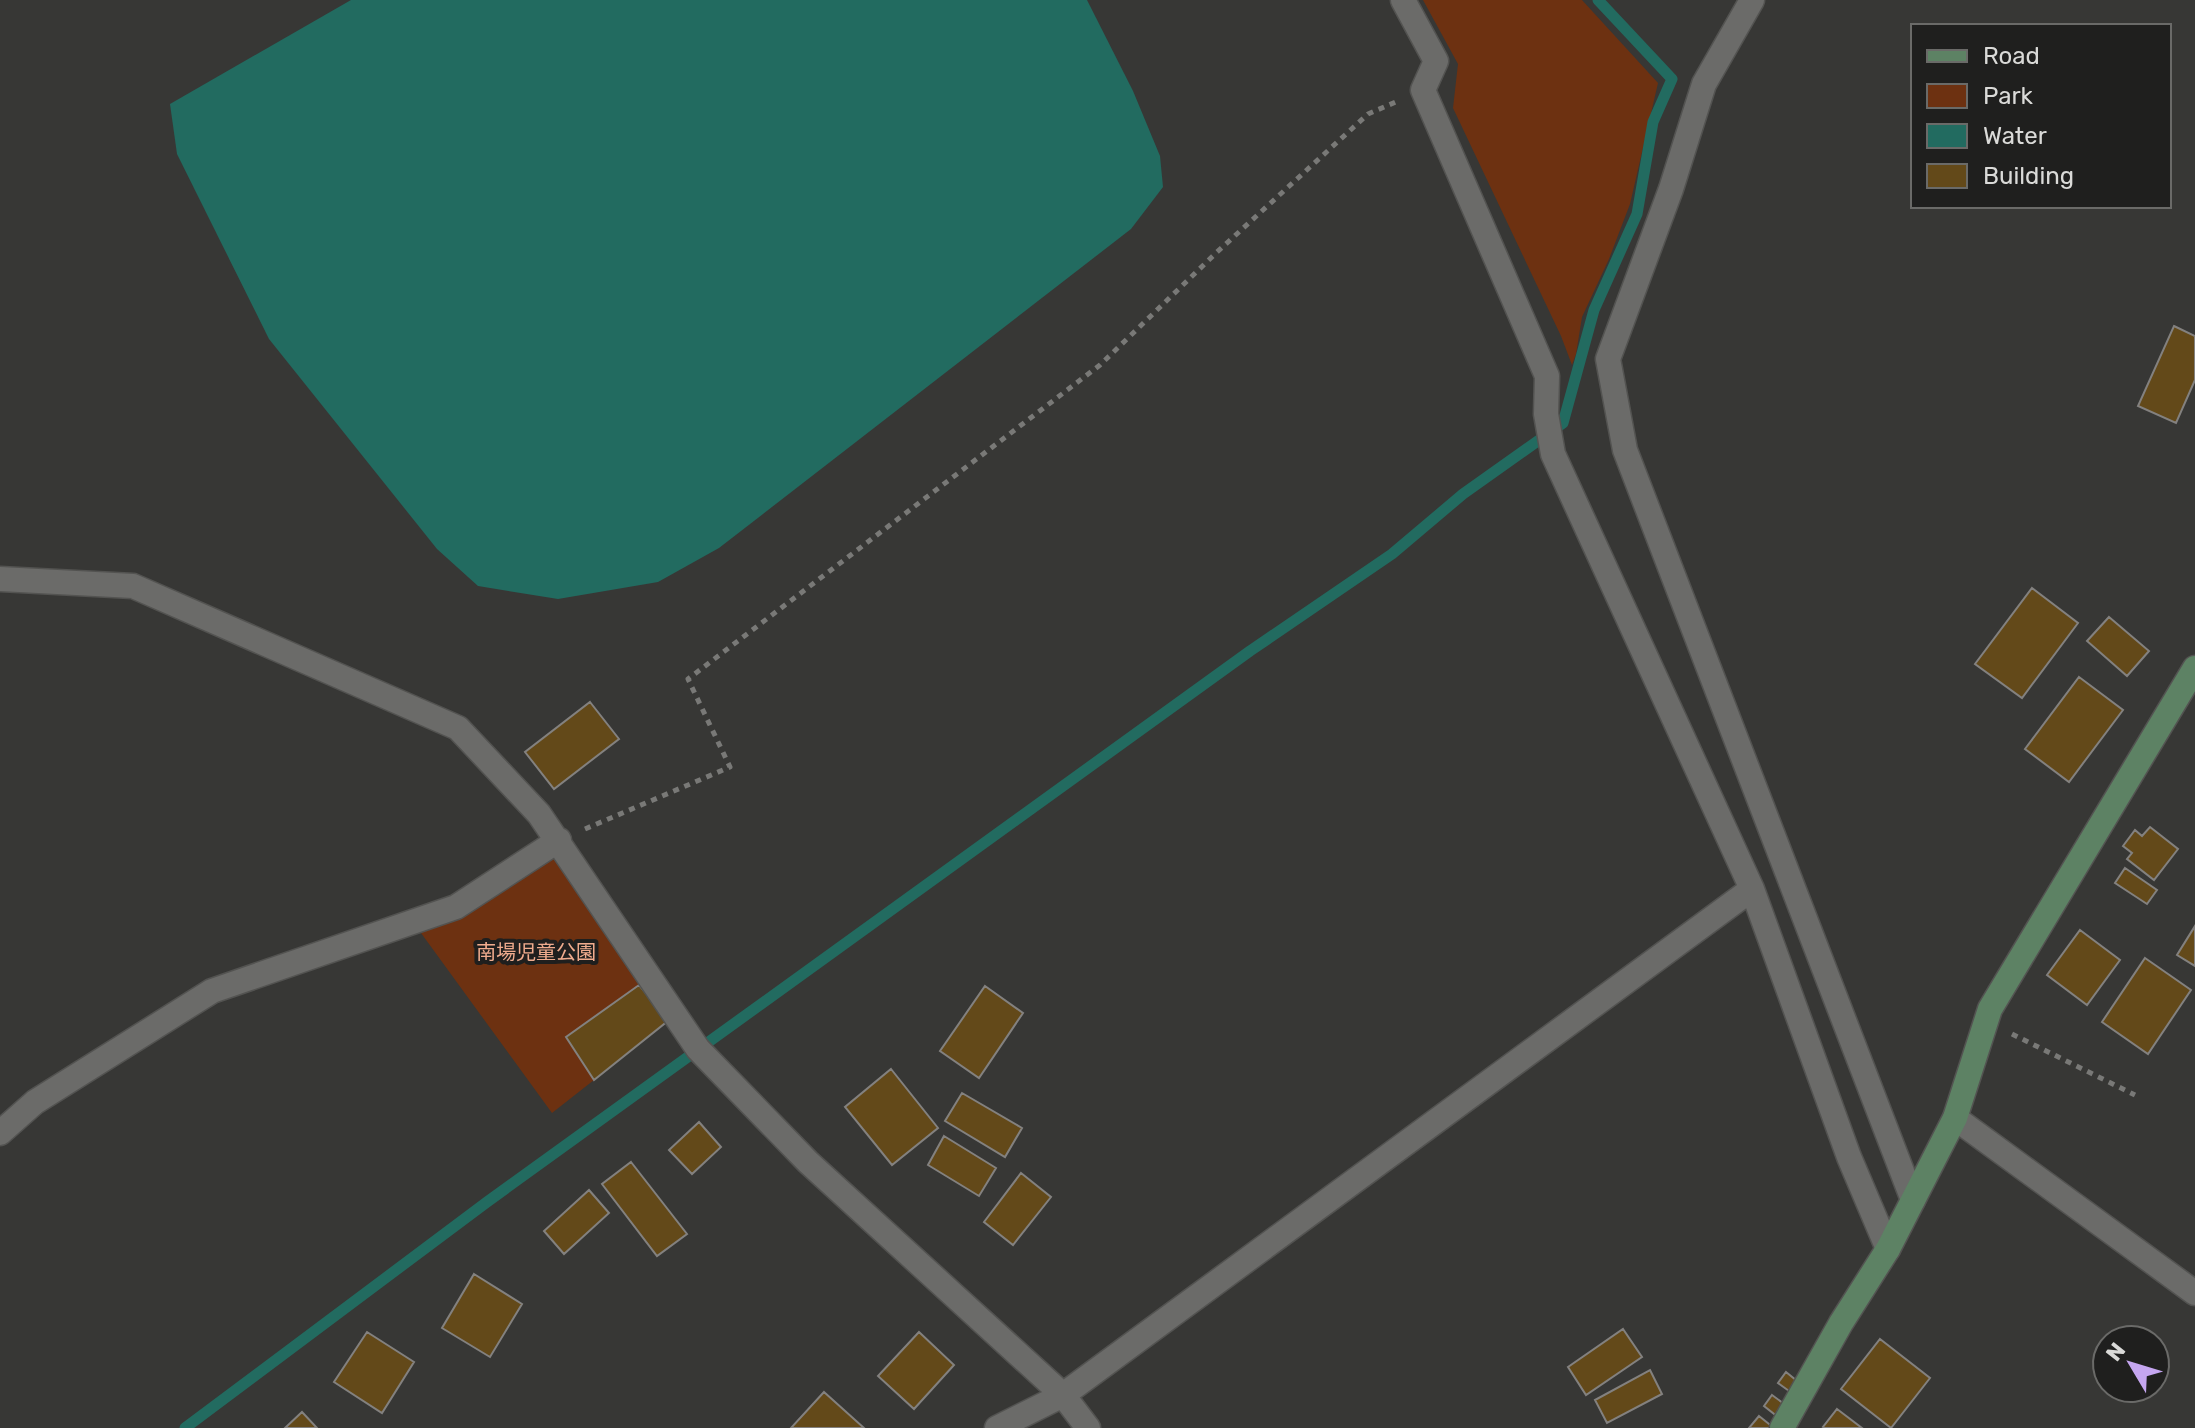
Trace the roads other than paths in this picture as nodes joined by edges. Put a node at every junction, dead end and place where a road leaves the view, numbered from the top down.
1 (1403, 0) edge
2 (1752, 0) edge
3 (0, 579) edge
4 (2195, 668) edge
5 (559, 840) junction
6 (1752, 889) junction
7 (1955, 1118) junction
8 (0, 1133) edge
9 (1913, 1200) junction
10 (1888, 1249) junction
11 (2195, 1293) edge
12 (1063, 1395) junction
13 (997, 1428) edge
14 (1088, 1428) edge
15 (1782, 1428) edge

1 - 6 street
2 - 9 street
3 - 5 street
4 - 7 street
5 - 8 street
5 - 12 street
6 - 10 street
6 - 12 street
7 - 9 street
7 - 11 street
9 - 10 street
10 - 15 street
12 - 13 street
12 - 14 street

